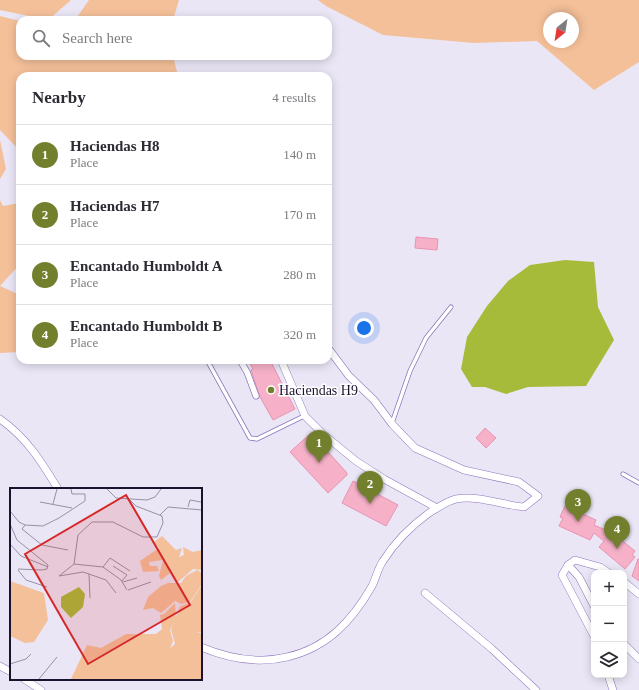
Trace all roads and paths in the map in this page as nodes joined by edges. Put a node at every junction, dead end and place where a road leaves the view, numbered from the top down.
1 (450, 307) dead end
2 (332, 353) edge
3 (209, 364) edge
4 (242, 364) edge
5 (282, 364) edge
6 (256, 396) dead end
7 (305, 416) junction
8 (0, 419) edge
9 (392, 424) junction
10 (623, 474) dead end
11 (639, 483) edge
12 (57, 488) edge
13 (437, 508) junction
14 (568, 565) junction
15 (603, 570) edge
16 (627, 584) edge
17 (425, 593) dead end
18 (639, 594) edge
19 (591, 600) edge
20 (591, 630) edge
21 (202, 646) edge
22 (627, 647) edge
23 (639, 659) edge
24 (0, 666) edge
25 (10, 671) edge
26 (609, 678) edge
27 (26, 680) edge
28 (41, 690) edge
29 (536, 690) edge
30 (613, 690) edge

1 - 9 lane
2 - 9 street
3 - 7 lane
4 - 6 street
5 - 7 street
7 - 13 street
8 - 12 street
9 - 13 street
10 - 11 lane
13 - 21 street
14 - 15 street
14 - 19 street
14 - 20 street
16 - 18 street
17 - 29 street
22 - 23 street
24 - 25 street
26 - 30 street
27 - 28 street

